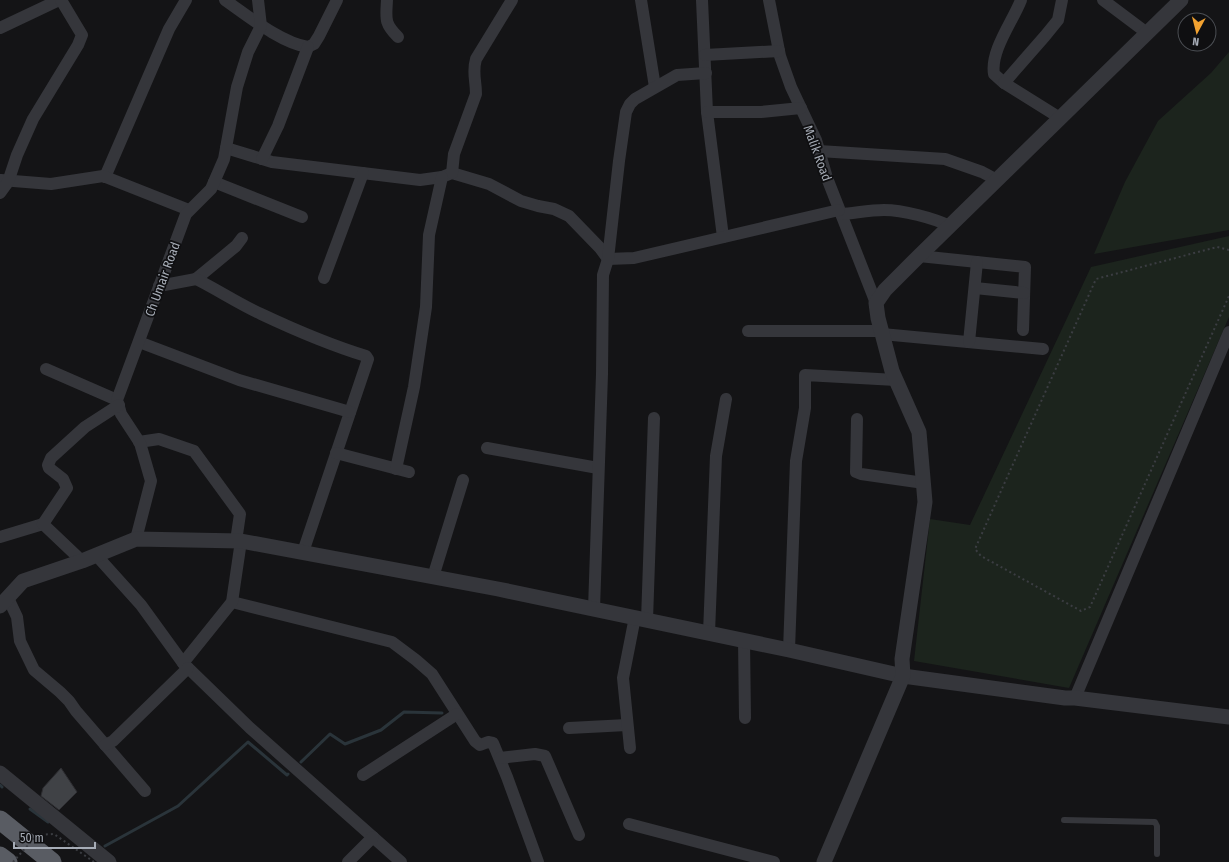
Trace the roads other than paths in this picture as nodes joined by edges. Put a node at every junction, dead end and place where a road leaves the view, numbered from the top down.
1 (186, 0) edge
2 (225, 0) edge
3 (258, 0) edge
4 (336, 0) edge
5 (387, 0) edge
6 (512, 0) edge
7 (641, 0) edge
8 (702, 0) edge
9 (769, 0) edge
10 (1021, 0) edge
11 (1062, 0) edge
12 (1103, 0) edge
13 (1181, 0) edge
14 (56, 1) edge
15 (261, 26) junction
16 (0, 28) edge
17 (1147, 33) junction
18 (398, 37) dead end
19 (308, 47) junction
20 (778, 51) junction
21 (705, 55) junction
22 (706, 73) junction
23 (1004, 83) junction
24 (656, 87) junction
25 (801, 108) junction
26 (707, 112) junction
27 (1060, 118) junction
28 (226, 148) junction
29 (819, 151) junction
30 (262, 159) junction
31 (363, 173) junction
32 (447, 175) junction
33 (105, 177) junction
34 (997, 180) junction
35 (4, 181) edge
36 (214, 182) junction
37 (0, 193) edge
38 (188, 210) junction
39 (840, 212) junction
40 (302, 217) dead end
41 (950, 226) junction
42 (723, 237) junction
43 (242, 238) dead end
44 (919, 256) junction
45 (608, 259) junction
46 (977, 262) junction
47 (324, 278) dead end
48 (196, 279) junction
49 (159, 286) junction
50 (974, 288) junction
51 (1024, 293) junction
52 (876, 303) junction
53 (1022, 330) dead end
54 (748, 331) dead end
55 (882, 332) junction
56 (1229, 332) edge
57 (139, 342) junction
58 (969, 342) junction
59 (1043, 349) dead end
60 (46, 369) dead end
61 (896, 380) junction
62 (726, 399) dead end
63 (118, 402) junction
64 (350, 412) junction
65 (654, 418) dead end
66 (857, 419) dead end
67 (139, 442) junction
68 (487, 448) dead end
69 (336, 453) junction
70 (598, 468) junction
71 (396, 469) junction
72 (409, 472) dead end
73 (463, 480) dead end
74 (924, 483) junction
75 (43, 524) junction
76 (0, 537) edge
77 (136, 539) junction
78 (239, 541) junction
79 (303, 552) junction
80 (96, 555) junction
81 (82, 561) junction
82 (433, 576) junction
83 (4, 602) edge
84 (232, 602) junction
85 (594, 609) junction
86 (641, 619) junction
87 (709, 633) junction
88 (744, 640) junction
89 (789, 650) junction
90 (185, 666) junction
91 (903, 676) junction
92 (1075, 698) junction
93 (457, 714) junction
94 (1229, 717) edge
95 (745, 718) dead end
96 (627, 725) junction
97 (569, 728) dead end
98 (105, 745) junction
99 (630, 748) dead end
100 (500, 758) junction
101 (0, 773) edge
102 (363, 775) dead end
103 (145, 791) dead end
104 (0, 820) edge
105 (1064, 820) dead end
106 (628, 824) dead end
107 (579, 835) dead end
108 (372, 837) junction
109 (1157, 854) dead end
110 (0, 856) edge
111 (8, 862) edge
112 (52, 862) edge
113 (110, 862) edge
114 (348, 862) edge
115 (401, 862) edge
116 (538, 862) edge
117 (774, 862) edge
118 (824, 862) edge

1 - 33 street
2 - 15 street
3 - 15 street
4 - 19 street
5 - 18 street
6 - 32 street
7 - 24 street
8 - 21 street
9 - 20 street, Malik Road
10 - 23 street
11 - 23 street
12 - 17 street
13 - 17 street
14 - 16 street
14 - 35 street
15 - 19 street
15 - 28 street, Ch Umair Road
17 - 27 street
19 - 30 street
20 - 21 street
20 - 25 street, Malik Road
21 - 22 street
22 - 24 street
22 - 26 street
23 - 27 street
24 - 45 street
25 - 26 street
25 - 29 street, Malik Road
26 - 42 street
27 - 34 street
28 - 30 street
28 - 36 street, Ch Umair Road
29 - 34 street
29 - 39 street, Malik Road
30 - 31 street
31 - 32 street
31 - 47 street
32 - 45 street
32 - 71 street
33 - 35 street
33 - 38 street
34 - 41 street
35 - 37 street
36 - 38 street, Ch Umair Road
36 - 40 street
38 - 49 street, Ch Umair Road
39 - 41 street
39 - 42 street
39 - 52 street, Malik Road
41 - 44 street
42 - 45 street
43 - 48 street
44 - 46 street
44 - 52 street
45 - 70 street
46 - 50 street
46 - 51 street
48 - 49 street
48 - 64 street
49 - 57 street, Ch Umair Road
50 - 51 street
50 - 58 street
51 - 53 street
52 - 55 street
54 - 55 street
55 - 58 street
55 - 61 street
56 - 92 street
57 - 63 street, Ch Umair Road
57 - 64 street
58 - 59 street
60 - 63 street
61 - 74 street
61 - 89 street
62 - 87 street
63 - 67 street
63 - 75 street
64 - 69 street
65 - 86 street
66 - 74 street
67 - 77 street
67 - 78 street
68 - 70 street
69 - 71 street
69 - 79 street
70 - 85 street
71 - 72 street
73 - 82 street
74 - 91 street
75 - 76 street
75 - 81 street
77 - 78 street
77 - 80 street
78 - 79 street
78 - 84 street
79 - 82 street
80 - 81 street
80 - 90 street
81 - 83 street
82 - 85 street
83 - 98 street
84 - 90 street
84 - 93 street
85 - 86 street
86 - 87 street
86 - 96 street
87 - 88 street
88 - 89 street
88 - 95 street
89 - 91 street
90 - 98 street
90 - 108 street
91 - 92 street
91 - 118 street
92 - 94 street
93 - 100 street
93 - 102 street
96 - 97 street
96 - 99 street
98 - 103 street
100 - 107 street
100 - 116 street
101 - 113 street
104 - 112 highway
105 - 109 lane
106 - 117 street
108 - 114 street
108 - 115 street
110 - 111 highway

